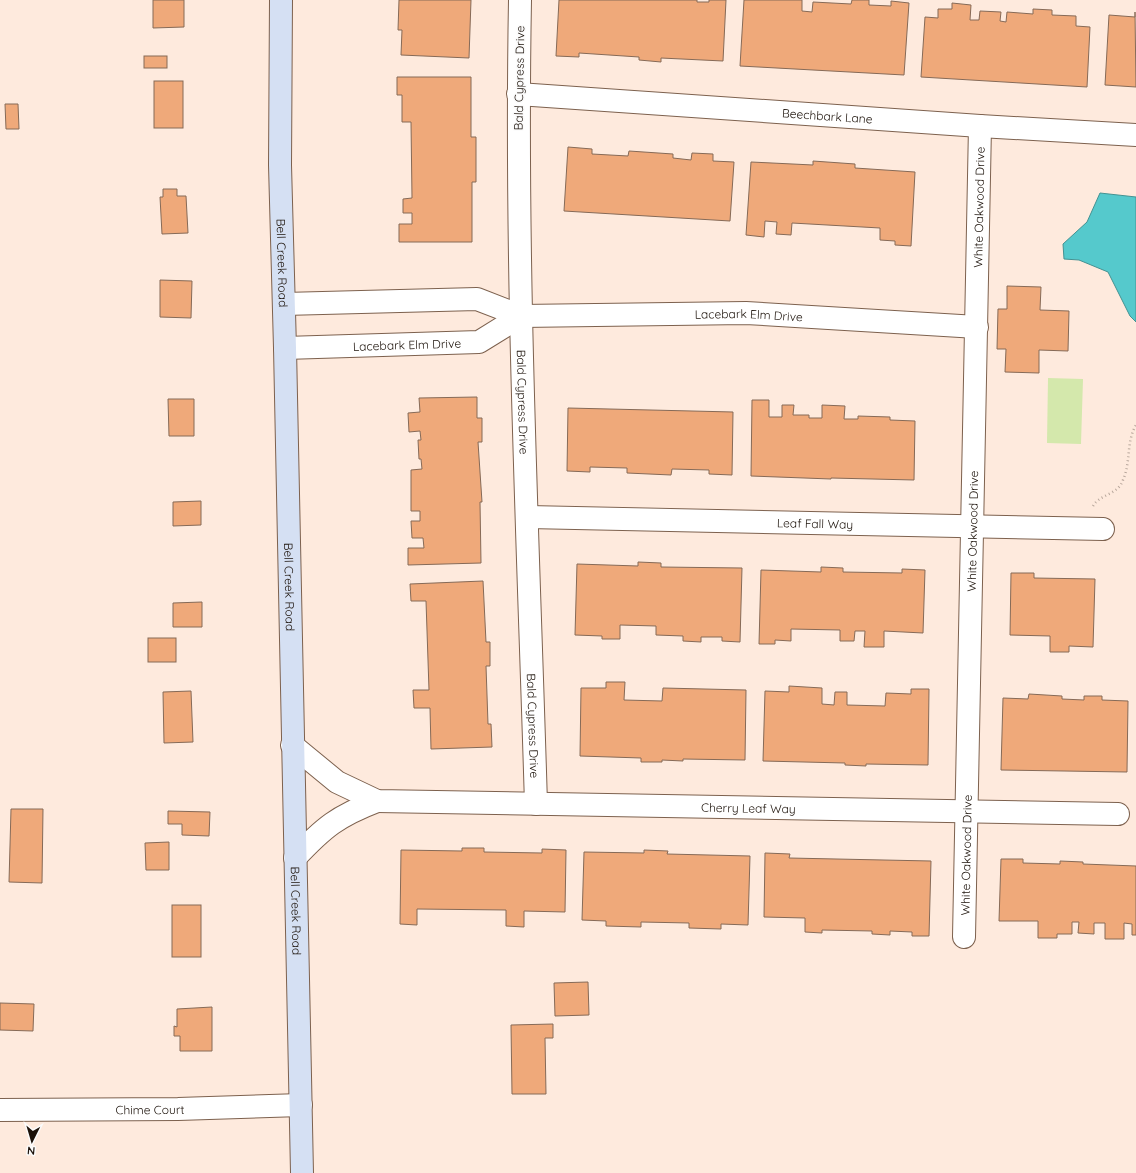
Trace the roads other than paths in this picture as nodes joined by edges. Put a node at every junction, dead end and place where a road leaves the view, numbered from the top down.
1 (281, 0) edge
2 (520, 0) edge
3 (518, 94) junction
4 (980, 126) junction
5 (1136, 134) edge
6 (284, 304) junction
7 (521, 316) junction
8 (977, 327) junction
9 (285, 348) junction
10 (528, 517) junction
11 (972, 526) junction
12 (1098, 529) road end
13 (292, 745) junction
14 (378, 801) junction
15 (536, 804) junction
16 (966, 812) junction
17 (1118, 814) dead end
18 (295, 858) junction
19 (964, 937) dead end
20 (301, 1104) junction
21 (0, 1110) edge
22 (302, 1173) edge

1 - 6 street, Bell Creek Road
2 - 3 street, Bald Cypress Drive
3 - 4 street, Beechbark Lane
3 - 7 street, Bald Cypress Drive
4 - 5 street, Beechbark Lane
4 - 8 street, White Oakwood Drive
6 - 7 street, Lacebark Elm Drive
6 - 9 street, Bell Creek Road
7 - 8 street, Lacebark Elm Drive
7 - 9 street, Lacebark Elm Drive
7 - 10 street, Bald Cypress Drive
8 - 11 street, White Oakwood Drive
9 - 13 street, Bell Creek Road
10 - 11 street, Leaf Fall Way
10 - 15 street, Bald Cypress Drive
11 - 12 street, Leaf Fall Way
11 - 16 street, White Oakwood Drive
13 - 14 street, Cherry Leaf Way
13 - 18 street, Bell Creek Road
14 - 15 street, Cherry Leaf Way
14 - 18 street, Cherry Leaf Way
15 - 16 street, Cherry Leaf Way
16 - 17 street, Cherry Leaf Way
16 - 19 street, White Oakwood Drive
18 - 20 street, Bell Creek Road
20 - 21 street, Chime Court
20 - 22 street, Bell Creek Road

